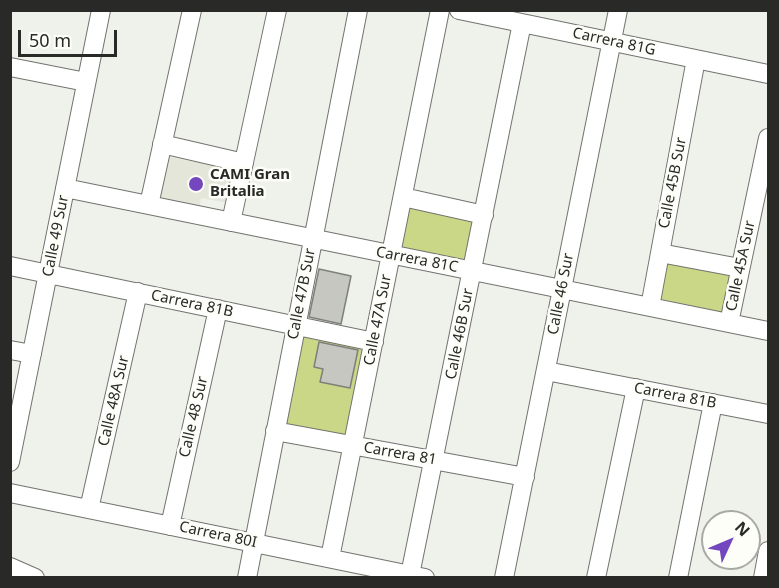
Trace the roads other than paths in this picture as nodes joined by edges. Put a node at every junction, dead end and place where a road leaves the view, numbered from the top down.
1 (101, 10) edge
2 (192, 10) edge
3 (277, 10) edge
4 (358, 10) edge
5 (440, 10) edge
6 (459, 10) edge
7 (618, 10) edge
8 (522, 23) junction
9 (612, 42) junction
10 (696, 59) junction
11 (10, 67) edge
12 (768, 74) edge
13 (86, 82) junction
14 (768, 138) edge
15 (162, 144) junction
16 (244, 163) junction
17 (65, 188) junction
18 (403, 197) junction
19 (149, 205) junction
20 (484, 215) junction
21 (231, 222) junction
22 (313, 238) junction
23 (660, 253) junction
24 (391, 254) junction
25 (10, 266) edge
26 (740, 268) junction
27 (473, 271) junction
28 (48, 274) junction
29 (562, 289) junction
30 (138, 292) junction
31 (650, 307) junction
32 (218, 309) junction
33 (729, 323) junction
34 (296, 325) junction
35 (768, 332) edge
36 (374, 342) junction
37 (10, 350) edge
38 (32, 354) junction
39 (546, 371) junction
40 (636, 388) junction
41 (713, 403) junction
42 (768, 414) edge
43 (275, 431) junction
44 (13, 435) edge
45 (353, 445) junction
46 (435, 460) junction
47 (10, 462) edge
48 (525, 477) junction
49 (10, 493) edge
50 (89, 509) junction
51 (170, 526) junction
52 (254, 543) junction
53 (768, 551) edge
54 (330, 558) junction
55 (10, 567) edge
56 (417, 576) edge
57 (35, 578) edge
58 (247, 578) edge
59 (504, 578) edge
60 (596, 578) edge
61 (678, 578) edge
62 (763, 578) edge

1 - 13 street, Calle 49 Sur
2 - 15 street
3 - 16 street
4 - 22 street, Calle 47B Sur
5 - 18 street, Calle 47A Sur
6 - 8 street, Carrera 81G
7 - 9 street, Calle 46 Sur
8 - 9 street, Carrera 81G
8 - 20 street, Calle 46B Sur
9 - 10 street, Carrera 81G
9 - 29 street, Calle 46 Sur
10 - 12 street, Carrera 81G
10 - 23 street, Calle 45B Sur
11 - 13 street
13 - 17 street, Calle 49 Sur
14 - 26 street, Calle 45A Sur
15 - 16 street
15 - 19 street
16 - 21 street
17 - 19 street, Carrera 81C
17 - 28 street, Calle 49 Sur
18 - 20 street
18 - 24 street, Calle 47A Sur
19 - 21 street, Carrera 81C
20 - 27 street, Calle 46B Sur
21 - 22 street, Carrera 81C
22 - 24 street, Carrera 81C
22 - 34 street, Calle 47B Sur
23 - 26 street
23 - 31 street, Calle 45B Sur
24 - 27 street, Carrera 81C
24 - 36 street, Calle 47A Sur
25 - 28 street, Carrera 81B
26 - 33 street, Calle 45A Sur
27 - 29 street, Carrera 81C
27 - 46 street, Calle 46B Sur
28 - 30 street, Carrera 81B
28 - 38 street, Calle 49 Sur
29 - 31 street, Carrera 81C
29 - 39 street, Calle 46 Sur
30 - 32 street, Carrera 81B
30 - 50 street, Calle 48A Sur
31 - 33 street, Carrera 81C
32 - 34 street, Carrera 81B
32 - 51 street, Calle 48 Sur
33 - 35 street, Carrera 81C
34 - 36 street, Carrera 81B
34 - 43 street, Calle 47B Sur
36 - 45 street, Calle 47A Sur
37 - 38 street
38 - 44 street, Calle 49 Sur
39 - 40 street, Carrera 81B
39 - 48 street, Calle 46 Sur
40 - 41 street, Carrera 81B
40 - 60 street
41 - 42 street, Carrera 81B
41 - 61 street
43 - 45 street, Carrera 81
43 - 52 street, Calle 47B Sur
44 - 47 street, Calle 49 Sur
45 - 46 street, Carrera 81
45 - 54 street, Calle 47A Sur
46 - 48 street, Carrera 81
46 - 56 street, Calle 46B Sur
48 - 59 street, Calle 46 Sur
49 - 50 street, Carrera 80I
50 - 51 street, Carrera 80I
51 - 52 street, Carrera 80I
52 - 54 street, Carrera 80I
52 - 58 street, Calle 47B Sur
53 - 62 street
54 - 56 street, Carrera 80I
55 - 57 street

